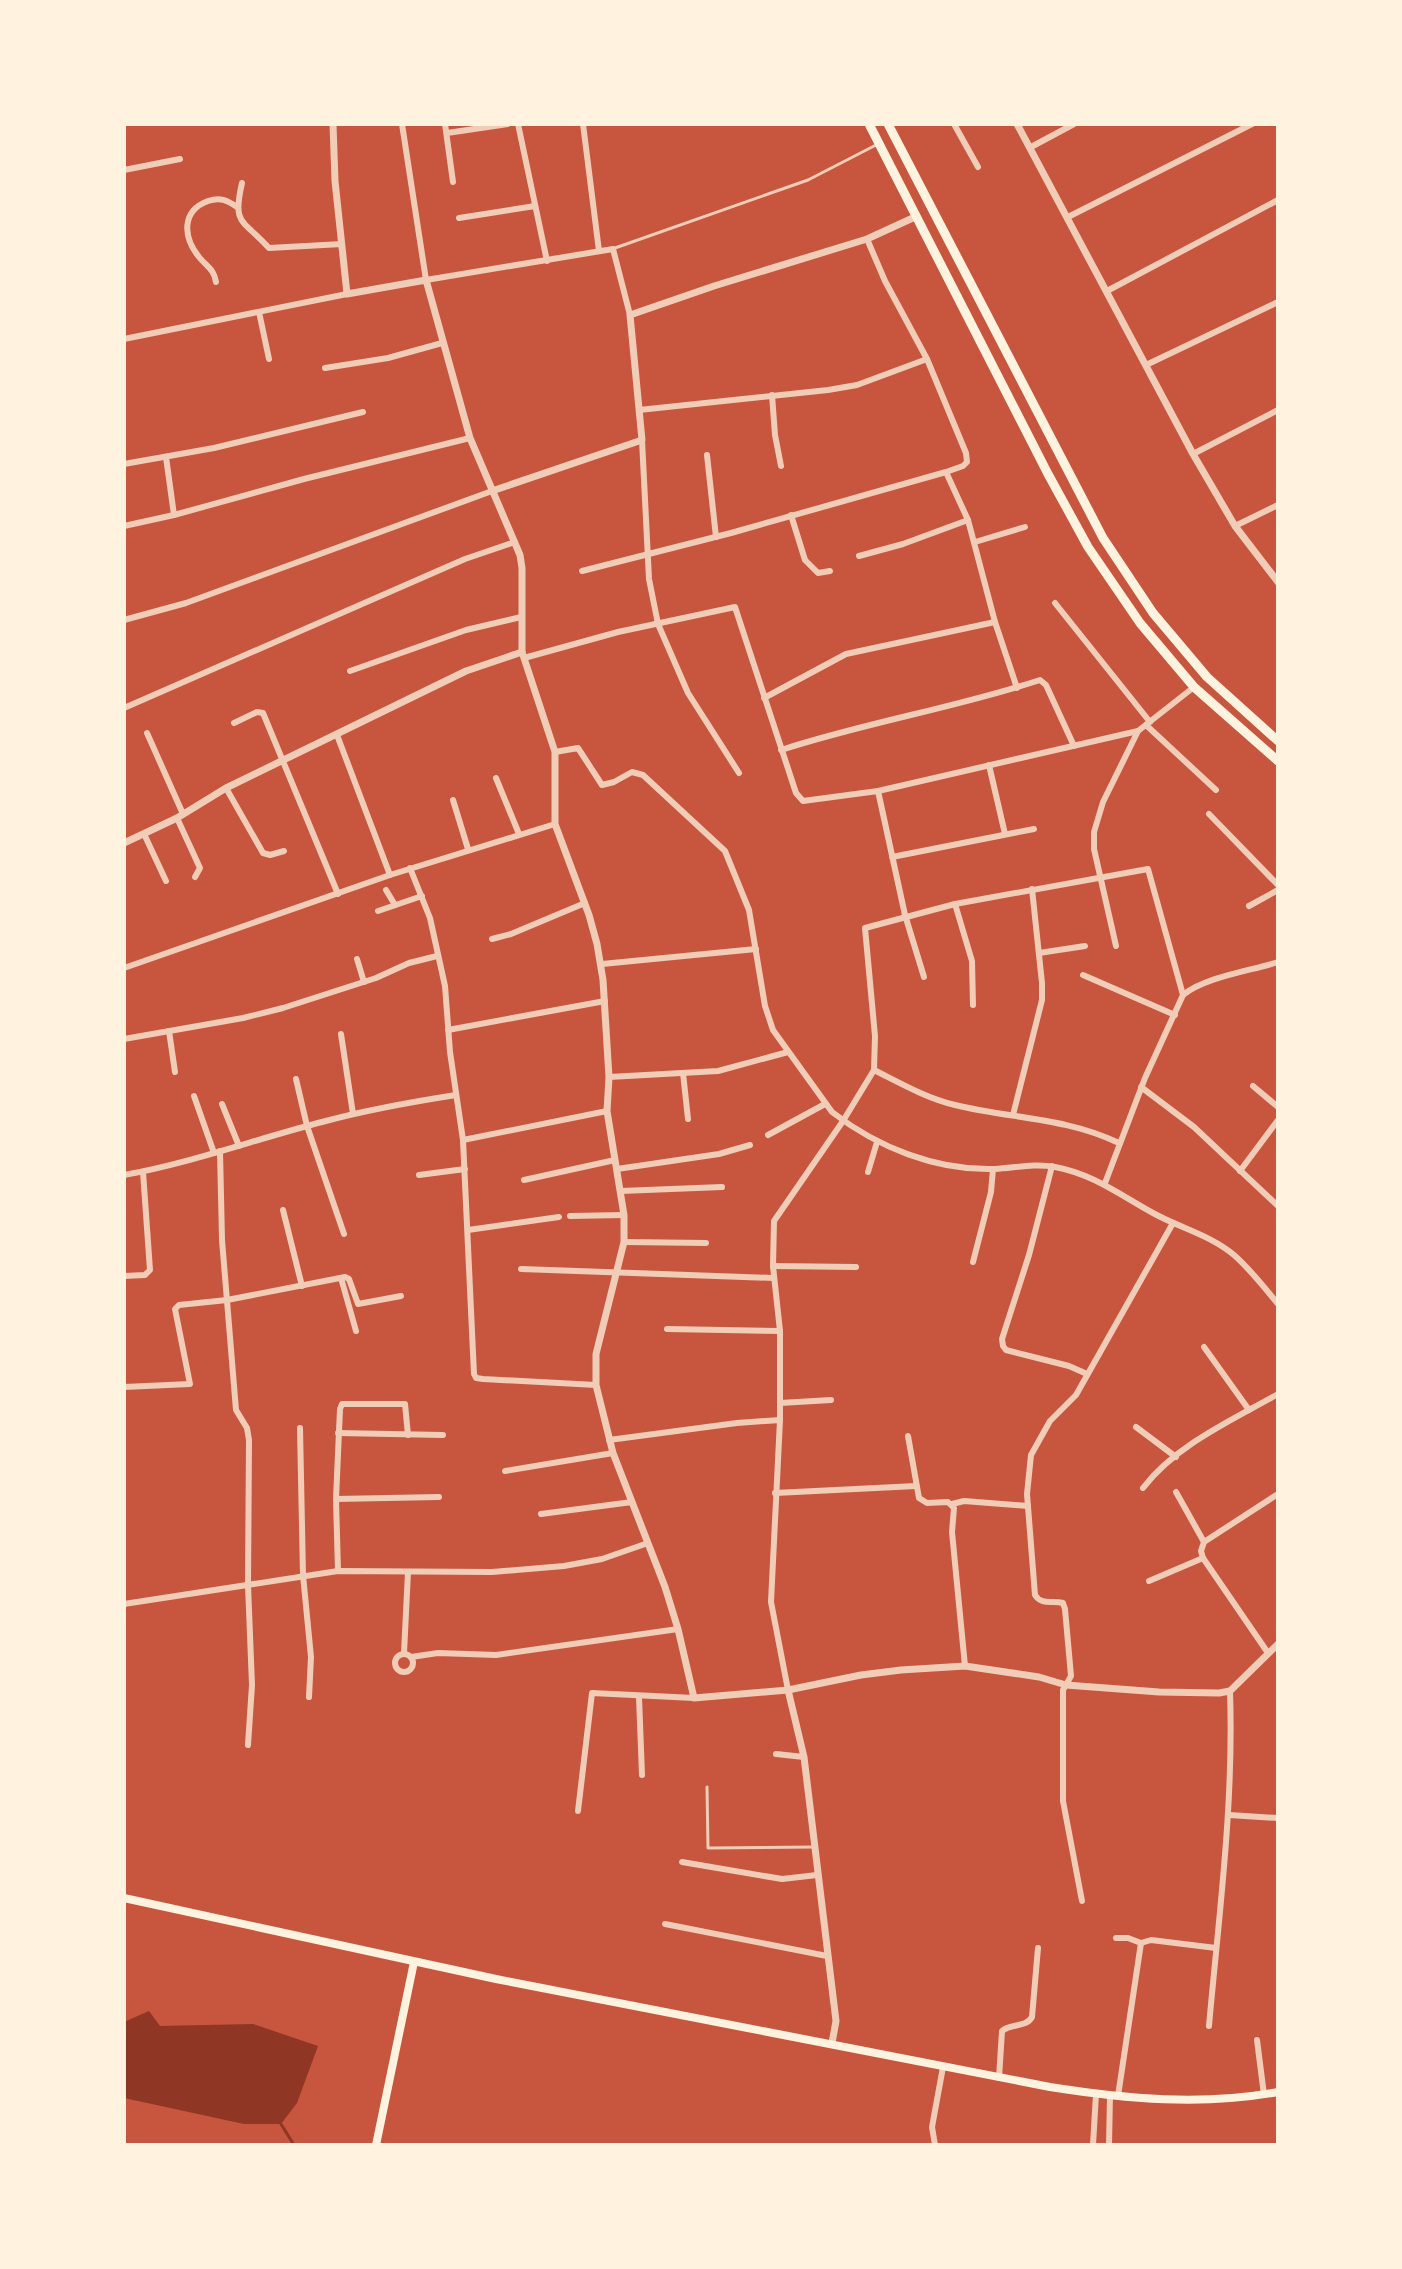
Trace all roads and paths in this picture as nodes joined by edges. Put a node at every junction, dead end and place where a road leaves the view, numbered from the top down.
1 (333, 124) edge
2 (402, 124) edge
3 (445, 124) edge
4 (508, 124) edge
5 (518, 124) edge
6 (583, 124) edge
7 (869, 124) edge
8 (888, 124) edge
9 (954, 124) edge
10 (1017, 124) edge
11 (1074, 124) edge
12 (1252, 124) edge
13 (447, 133) junction
14 (879, 144) junction
15 (1031, 147) junction
16 (180, 159) dead end
17 (978, 167) dead end
18 (124, 170) edge
19 (453, 182) dead end
20 (242, 183) dead end
21 (1278, 200) edge
22 (535, 206) junction
23 (237, 207) junction
24 (915, 217) junction
25 (1068, 217) junction
26 (459, 218) dead end
27 (867, 239) junction
28 (342, 244) junction
29 (613, 249) junction
30 (599, 251) junction
31 (547, 261) junction
32 (426, 280) junction
33 (216, 282) dead end
34 (1107, 291) junction
35 (347, 294) junction
36 (1278, 302) edge
37 (259, 312) junction
38 (630, 315) junction
39 (124, 339) edge
40 (442, 343) junction
41 (269, 359) dead end
42 (927, 359) junction
43 (1146, 365) junction
44 (325, 368) dead end
45 (772, 395) junction
46 (639, 410) junction
47 (1278, 410) edge
48 (363, 412) dead end
49 (470, 438) junction
50 (642, 440) junction
51 (1193, 454) junction
52 (707, 455) dead end
53 (166, 457) junction
54 (124, 464) edge
55 (781, 466) dead end
56 (946, 472) junction
57 (492, 491) junction
58 (1278, 505) edge
59 (174, 515) junction
60 (791, 515) junction
61 (968, 520) junction
62 (124, 526) edge
63 (1235, 526) junction
64 (1025, 527) dead end
65 (716, 537) junction
66 (515, 542) junction
67 (975, 542) junction
68 (649, 554) junction
69 (859, 556) dead end
70 (582, 571) dead end
71 (830, 571) dead end
72 (1278, 582) edge
73 (1055, 603) dead end
74 (521, 617) junction
75 (124, 620) edge
76 (995, 622) junction
77 (658, 624) junction
78 (523, 655) junction
79 (350, 671) dead end
80 (1194, 687) junction
81 (1017, 688) junction
82 (764, 698) junction
83 (124, 708) edge
84 (234, 723) dead end
85 (1148, 723) junction
86 (1138, 731) junction
87 (147, 733) dead end
88 (337, 735) junction
89 (1278, 741) edge
90 (1074, 746) junction
91 (781, 750) junction
92 (555, 752) junction
93 (282, 759) junction
94 (1278, 761) edge
95 (989, 765) junction
96 (739, 773) dead end
97 (496, 778) dead end
98 (226, 788) junction
99 (1216, 790) dead end
100 (878, 791) junction
101 (453, 800) dead end
102 (1209, 814) dead end
103 (180, 816) junction
104 (555, 824) junction
105 (1034, 829) dead end
106 (519, 834) junction
107 (1005, 834) junction
108 (145, 836) junction
109 (124, 843) edge
110 (468, 849) junction
111 (284, 851) dead end
112 (892, 857) junction
113 (410, 868) junction
114 (390, 875) junction
115 (195, 877) dead end
116 (1101, 877) junction
117 (166, 881) dead end
118 (1278, 888) edge
119 (1032, 889) junction
120 (386, 890) dead end
121 (338, 894) junction
122 (422, 896) junction
123 (585, 903) junction
124 (955, 904) junction
125 (395, 905) junction
126 (1249, 906) dead end
127 (378, 911) dead end
128 (905, 915) junction
129 (492, 939) dead end
130 (1085, 946) dead end
131 (1116, 946) dead end
132 (756, 949) junction
133 (1039, 953) junction
134 (437, 956) junction
135 (357, 959) dead end
136 (1278, 962) edge
137 (602, 964) junction
138 (124, 968) edge
139 (1083, 975) dead end
140 (924, 977) dead end
141 (364, 982) junction
142 (1183, 995) junction
143 (605, 1001) junction
144 (973, 1005) dead end
145 (1175, 1015) junction
146 (448, 1030) junction
147 (169, 1031) junction
148 (341, 1034) dead end
149 (124, 1039) edge
150 (788, 1052) junction
151 (874, 1070) junction
152 (175, 1072) dead end
153 (683, 1073) junction
154 (609, 1077) junction
155 (296, 1079) dead end
156 (1253, 1086) dead end
157 (1141, 1087) junction
158 (456, 1095) junction
159 (194, 1096) dead end
160 (222, 1104) dead end
161 (825, 1104) junction
162 (1278, 1107) edge
163 (607, 1111) junction
164 (353, 1114) junction
165 (1013, 1115) junction
166 (688, 1119) dead end
167 (1278, 1120) edge
168 (843, 1121) junction
169 (307, 1126) junction
170 (768, 1135) dead end
171 (463, 1140) junction
172 (877, 1142) junction
173 (1119, 1143) junction
174 (750, 1145) dead end
175 (239, 1146) junction
176 (217, 1152) junction
177 (616, 1164) junction
178 (1052, 1166) junction
179 (465, 1169) junction
180 (993, 1169) junction
181 (1240, 1171) junction
182 (143, 1172) junction
183 (868, 1172) dead end
184 (124, 1175) edge
185 (419, 1175) dead end
186 (524, 1180) dead end
187 (1105, 1183) junction
188 (722, 1187) dead end
189 (621, 1191) junction
190 (1278, 1206) edge
191 (283, 1210) dead end
192 (624, 1215) junction
193 (570, 1216) dead end
194 (559, 1217) dead end
195 (1173, 1223) junction
196 (468, 1230) junction
197 (344, 1234) dead end
198 (624, 1242) junction
199 (706, 1243) dead end
200 (973, 1262) dead end
201 (773, 1266) junction
202 (856, 1267) dead end
203 (521, 1269) dead end
204 (616, 1274) junction
205 (124, 1276) edge
206 (341, 1278) junction
207 (774, 1278) junction
208 (302, 1286) junction
209 (401, 1296) dead end
210 (227, 1300) junction
211 (1278, 1304) edge
212 (667, 1329) dead end
213 (356, 1331) dead end
214 (780, 1331) junction
215 (1204, 1347) dead end
216 (1087, 1374) junction
217 (596, 1385) junction
218 (124, 1387) edge
219 (1278, 1394) edge
220 (831, 1400) dead end
221 (780, 1403) junction
222 (1249, 1410) junction
223 (780, 1420) junction
224 (1136, 1427) dead end
225 (300, 1428) dead end
226 (338, 1433) junction
227 (408, 1435) junction
228 (443, 1435) dead end
229 (908, 1436) dead end
230 (609, 1440) junction
231 (613, 1453) junction
232 (1176, 1457) junction
233 (505, 1471) dead end
234 (916, 1486) junction
235 (1143, 1488) dead end
236 (1176, 1492) dead end
237 (775, 1493) junction
238 (1278, 1494) edge
239 (439, 1497) dead end
240 (336, 1499) junction
241 (632, 1502) junction
242 (952, 1504) junction
243 (1028, 1506) junction
244 (541, 1514) dead end
245 (1204, 1542) junction
246 (648, 1543) junction
247 (1203, 1558) junction
248 (338, 1571) junction
249 (408, 1572) junction
250 (303, 1575) junction
251 (1149, 1581) dead end
252 (248, 1585) junction
253 (124, 1604) edge
254 (678, 1629) junction
255 (1278, 1644) edge
256 (1268, 1653) junction
257 (965, 1666) junction
258 (1066, 1685) junction
259 (788, 1690) junction
260 (1230, 1691) junction
261 (309, 1697) dead end
262 (639, 1697) junction
263 (694, 1698) junction
264 (248, 1745) dead end
265 (776, 1754) dead end
266 (804, 1757) junction
267 (642, 1775) dead end
268 (707, 1787) dead end
269 (578, 1811) dead end
270 (1229, 1815) junction
271 (1278, 1818) edge
272 (814, 1847) junction
273 (682, 1862) dead end
274 (817, 1875) junction
275 (124, 1898) edge
276 (1082, 1901) dead end
277 (665, 1924) dead end
278 (1116, 1938) dead end
279 (1141, 1943) junction
280 (1038, 1948) dead end
281 (1216, 1948) junction
282 (827, 1956) junction
283 (414, 1962) junction
284 (1209, 2026) dead end
285 (1257, 2040) dead end
286 (832, 2043) junction
287 (943, 2067) junction
288 (999, 2078) junction
289 (1278, 2092) edge
290 (1096, 2094) junction
291 (1114, 2095) junction
292 (1264, 2095) junction
293 (376, 2145) edge
294 (935, 2145) edge
295 (1093, 2145) edge
296 (1109, 2145) edge

1 - 28 street
2 - 32 street
3 - 13 street
4 - 13 street
5 - 22 street
6 - 30 street
7 - 14 main road
8 - 89 main road
9 - 17 street
10 - 15 street
11 - 15 street
12 - 25 street
13 - 19 street
14 - 24 main road
14 - 29 lane
15 - 25 street
16 - 18 street
20 - 23 street
21 - 34 street
22 - 26 street
22 - 31 street
23 - 28 street
23 - 33 street
24 - 27 street
24 - 80 main road
25 - 34 street
27 - 38 street
27 - 42 street
28 - 35 street
29 - 30 street
29 - 38 street
30 - 31 street
31 - 32 street
32 - 35 street
32 - 40 street
34 - 43 street
35 - 37 street
36 - 43 street
37 - 39 street
37 - 41 street
38 - 46 street
40 - 44 street
40 - 49 street
42 - 45 street
42 - 56 street
43 - 51 street
45 - 46 street
45 - 55 street
46 - 50 street
47 - 51 street
48 - 53 street
49 - 57 street
49 - 59 street
50 - 57 street
50 - 68 street
51 - 63 street
52 - 65 street
53 - 54 street
53 - 59 street
56 - 60 street
56 - 61 street
57 - 66 street
57 - 75 street
58 - 63 street
59 - 62 street
60 - 65 street
60 - 71 street
61 - 67 street
61 - 69 street
63 - 72 street
64 - 67 street
65 - 68 street
66 - 74 street
66 - 83 street
67 - 76 street
68 - 70 street
68 - 77 street
73 - 85 street
74 - 78 street
74 - 79 street
76 - 81 street
76 - 82 street
77 - 78 street
77 - 82 street
77 - 96 street
78 - 88 street
78 - 92 street
80 - 85 street
80 - 94 main road
81 - 90 street
81 - 91 street
82 - 91 street
84 - 93 street
85 - 86 street
85 - 99 street
86 - 90 street
86 - 116 street
87 - 103 street
88 - 93 street
88 - 114 street
90 - 95 street
91 - 100 street
92 - 104 street
92 - 132 street
93 - 98 street
93 - 121 street
95 - 100 street
95 - 107 street
97 - 106 street
98 - 103 street
98 - 111 street
100 - 112 street
101 - 110 street
102 - 118 street
103 - 108 street
103 - 115 street
104 - 106 street
104 - 123 street
105 - 107 street
106 - 110 street
107 - 112 street
108 - 109 street
108 - 117 street
110 - 113 street
112 - 128 street
113 - 114 street
113 - 122 street
114 - 121 street
116 - 119 street
116 - 131 street
116 - 142 street
118 - 126 street
119 - 124 street
119 - 133 street
120 - 125 street
121 - 138 street
122 - 125 street
122 - 134 street
123 - 129 street
123 - 137 street
124 - 128 street
124 - 144 street
125 - 127 street
128 - 140 street
128 - 151 street
130 - 133 street
132 - 137 street
132 - 150 street
133 - 165 street
134 - 141 street
134 - 146 street
135 - 141 street
136 - 142 street
137 - 143 street
139 - 145 street
141 - 147 street
142 - 145 street
143 - 146 street
143 - 154 street
145 - 157 street
146 - 158 street
147 - 149 street
147 - 152 street
148 - 164 street
150 - 153 street
150 - 161 street
151 - 165 street
151 - 168 street
153 - 154 street
153 - 166 street
154 - 163 street
155 - 169 street
156 - 162 street
157 - 173 street
157 - 181 street
158 - 164 street
158 - 171 street
159 - 176 street
160 - 175 street
161 - 168 street
161 - 170 street
163 - 171 street
163 - 177 street
164 - 169 street
165 - 173 street
167 - 181 street
168 - 172 street
168 - 201 street
169 - 175 street
169 - 197 street
171 - 179 street
172 - 180 street
172 - 183 street
173 - 187 street
174 - 177 street
175 - 176 street
176 - 182 street
176 - 210 street
177 - 186 street
177 - 189 street
178 - 180 street
178 - 187 street
178 - 216 street
179 - 185 street
179 - 196 street
180 - 200 street
181 - 190 street
182 - 184 street
182 - 205 street
187 - 195 street
188 - 189 street
189 - 192 street
191 - 208 street
192 - 193 street
192 - 198 street
194 - 196 street
195 - 211 street
195 - 216 street
196 - 217 street
198 - 199 street
198 - 204 street
201 - 202 street
201 - 207 street
203 - 204 street
204 - 207 street
204 - 217 street
206 - 208 street
206 - 209 street
206 - 213 street
207 - 214 street
208 - 210 street
210 - 218 street
210 - 252 street
212 - 214 street
214 - 221 street
215 - 222 street
216 - 243 street
217 - 230 street
219 - 222 street
220 - 221 street
221 - 223 street
222 - 232 street
223 - 230 street
223 - 237 street
224 - 232 street
225 - 250 street
226 - 227 street
226 - 227 street
226 - 240 street
227 - 228 street
229 - 234 street
230 - 231 street
231 - 233 street
231 - 241 street
232 - 235 street
234 - 237 street
234 - 242 street
236 - 245 street
237 - 259 street
238 - 245 street
239 - 240 street
240 - 248 street
241 - 244 street
241 - 246 street
242 - 243 street
242 - 257 street
243 - 258 street
245 - 247 street
246 - 249 street
246 - 254 street
247 - 251 street
247 - 256 street
248 - 249 street
248 - 250 street
249 - 254 street
250 - 252 street
250 - 261 street
252 - 253 street
252 - 264 street
254 - 263 street
255 - 256 street
256 - 260 street
257 - 258 street
257 - 259 street
258 - 260 street
258 - 276 street
259 - 263 street
259 - 266 street
260 - 270 street
262 - 263 street
262 - 267 street
262 - 269 street
265 - 266 street
266 - 272 street
268 - 272 lane
270 - 271 street
270 - 281 street
272 - 274 street
273 - 274 street
274 - 282 street
275 - 283 main road
277 - 282 street
278 - 279 street
279 - 281 street
279 - 291 street
280 - 288 street
281 - 284 street
282 - 286 street
283 - 286 main road
283 - 293 main road
285 - 292 street
286 - 287 main road
287 - 288 main road
287 - 294 street
288 - 290 main road
289 - 292 main road
290 - 291 main road
290 - 295 street
291 - 292 main road
291 - 296 street

